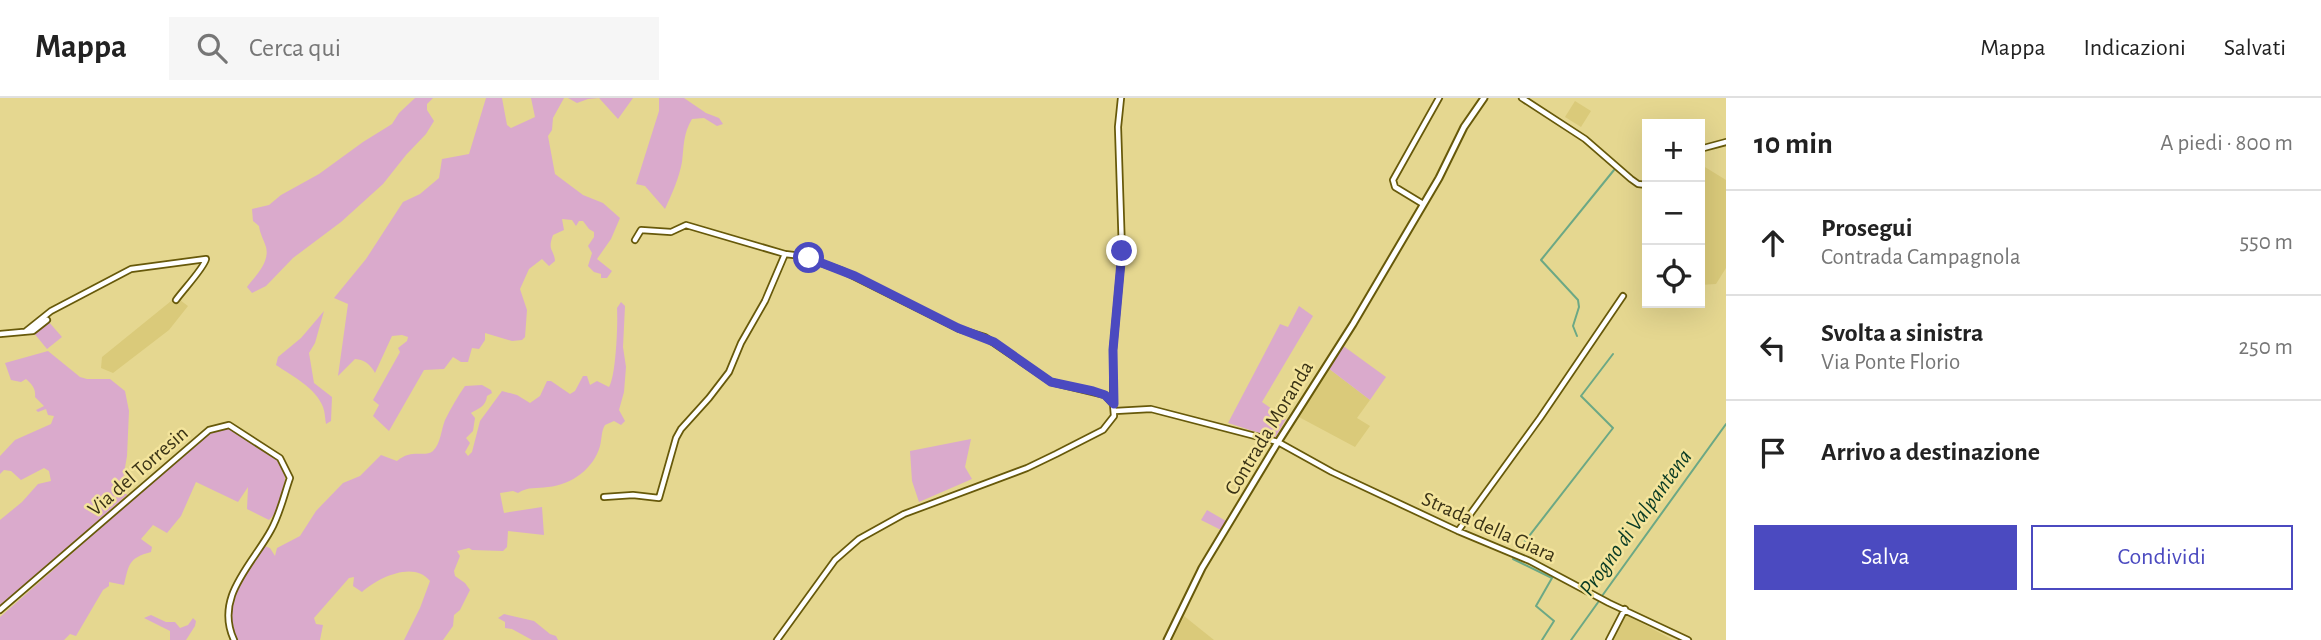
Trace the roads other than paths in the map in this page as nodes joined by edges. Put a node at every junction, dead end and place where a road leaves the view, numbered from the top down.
1 (1121, 98) edge
2 (1439, 98) edge
3 (1474, 98) edge
4 (1522, 98) edge
5 (1482, 100) edge
6 (1726, 142) edge
7 (1705, 148) edge
8 (1642, 184) edge
9 (1423, 204) junction
10 (635, 240) dead end
11 (785, 254) junction
12 (1623, 296) dead end
13 (176, 300) dead end
14 (47, 320) dead end
15 (26, 331) junction
16 (0, 334) edge
17 (1114, 408) junction
18 (1278, 442) junction
19 (604, 497) dead end
20 (1458, 531) junction
21 (1625, 608) junction
22 (0, 610) edge
23 (233, 640) edge
24 (777, 640) edge
25 (1167, 640) edge
26 (1609, 640) edge
27 (1688, 640) edge

1 - 17 street
2 - 9 street
3 - 5 street
4 - 8 street
5 - 9 street, Contrada Moranda
6 - 7 street
9 - 18 street, Contrada Moranda
10 - 11 street
11 - 17 street
11 - 19 street
12 - 20 street
13 - 15 street
14 - 15 street
15 - 16 street
17 - 18 street, Strada della Giara
17 - 24 street
18 - 20 street, Strada della Giara
18 - 25 street, Contrada Moranda
20 - 21 street, Strada della Giara
21 - 26 street
21 - 27 street, Strada della Giara
22 - 23 street, Via del Torresin

